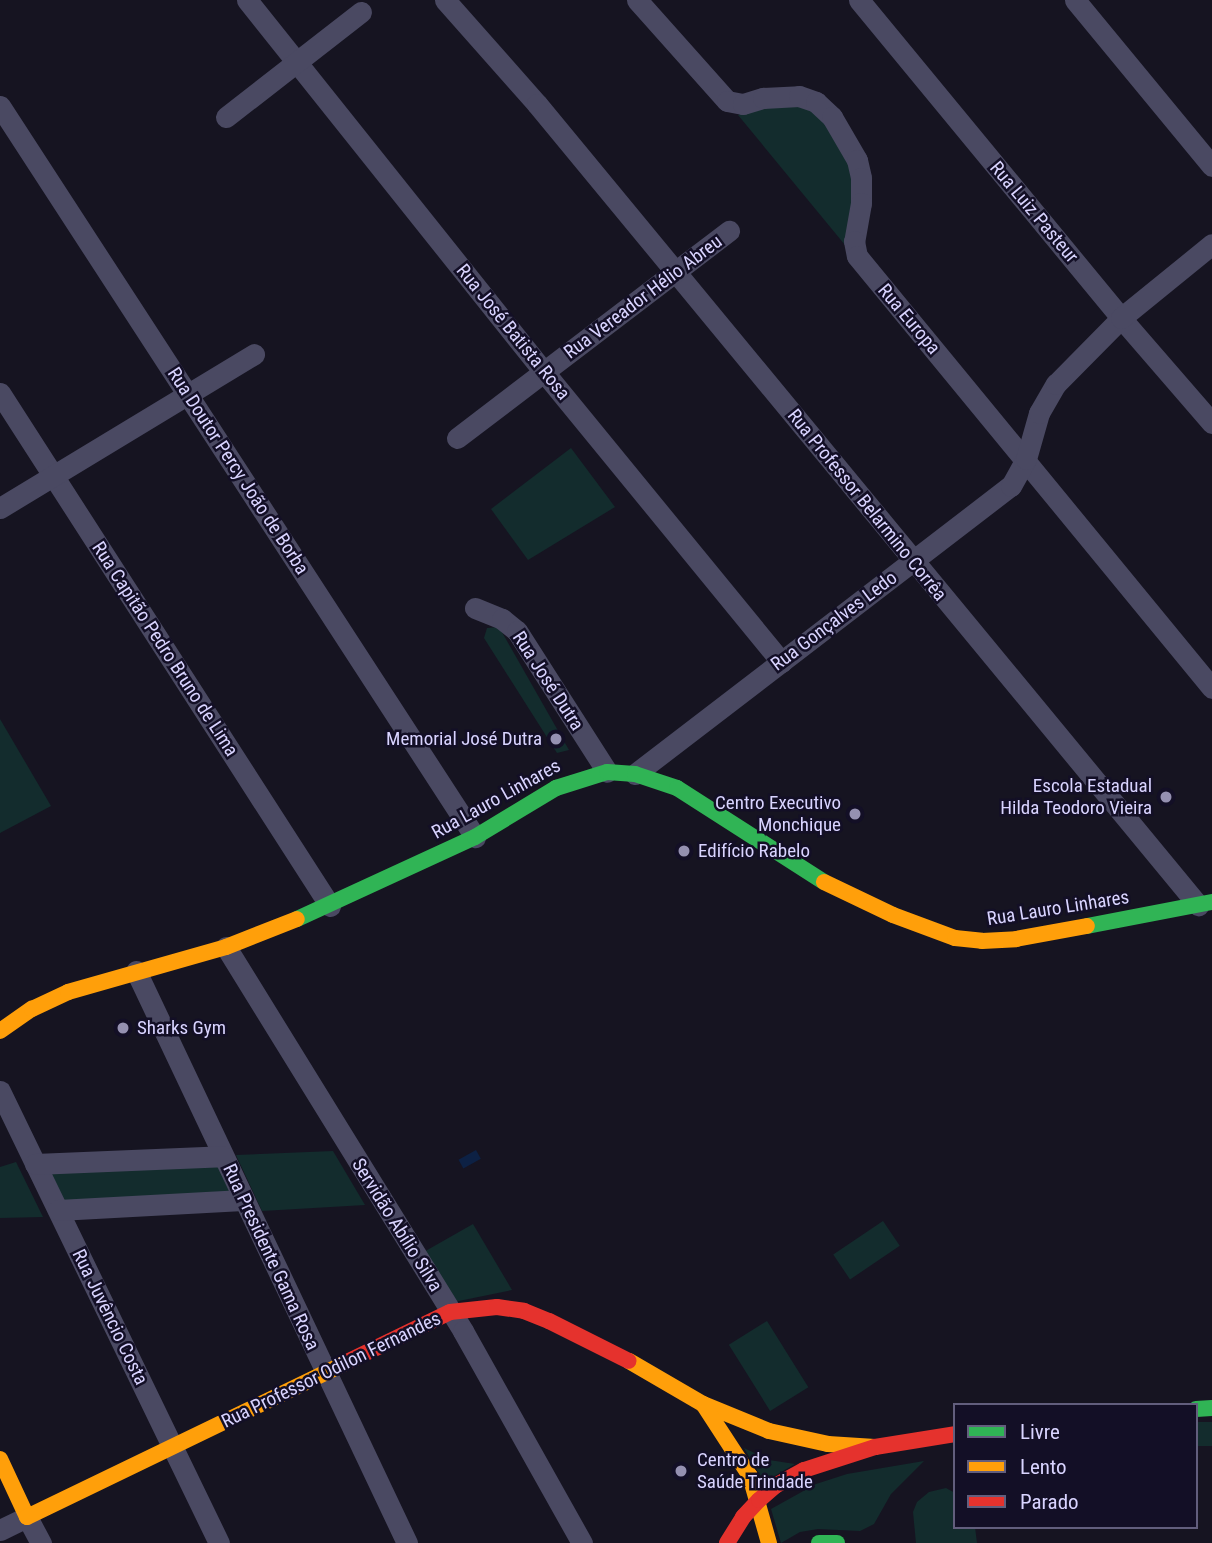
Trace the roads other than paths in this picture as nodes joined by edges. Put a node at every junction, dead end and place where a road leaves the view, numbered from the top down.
1 (247, 0) edge
2 (445, 0) edge
3 (637, 0) edge
4 (859, 0) edge
5 (1075, 0) edge
6 (361, 12) dead end
7 (297, 62) junction
8 (0, 106) edge
9 (226, 117) dead end
10 (1212, 166) edge
11 (729, 231) dead end
12 (1212, 244) edge
13 (675, 272) junction
14 (1121, 318) junction
15 (254, 354) dead end
16 (544, 372) junction
17 (0, 393) edge
18 (188, 394) junction
19 (1212, 423) edge
20 (457, 438) dead end
21 (1026, 459) junction
22 (54, 476) junction
23 (0, 508) edge
24 (912, 562) junction
25 (475, 608) dead end
26 (781, 662) junction
27 (1212, 688) edge
28 (607, 772) junction
29 (635, 774) junction
30 (475, 837) junction
31 (1205, 903) edge
32 (330, 906) junction
33 (226, 947) junction
34 (136, 971) junction
35 (1, 1028) edge
36 (0, 1091) edge
37 (222, 1156) junction
38 (35, 1164) junction
39 (243, 1200) junction
40 (58, 1210) junction
41 (450, 1312) junction
42 (326, 1373) junction
43 (703, 1404) junction
44 (953, 1434) edge
45 (172, 1446) junction
46 (875, 1447) junction
47 (0, 1460) edge
48 (759, 1500) junction
49 (27, 1517) junction
50 (0, 1530) edge
51 (41, 1543) edge
52 (219, 1543) edge
53 (407, 1543) edge
54 (582, 1543) edge
55 (727, 1543) edge
56 (769, 1543) edge
57 (819, 1543) edge
58 (837, 1543) edge

1 - 7 street, Rua José Batista Rosa
2 - 13 street, Rua Professor Belarmino Corrêa
3 - 21 street, Rua Europa
4 - 14 street, Rua Luiz Pasteur
5 - 10 street
6 - 7 street
7 - 9 street
7 - 16 street, Rua José Batista Rosa
8 - 18 street, Rua Doutor Percy João de Borba
11 - 13 street, Rua Vereador Hélio Abreu
12 - 14 street, Rua Gonçalves Ledo
13 - 16 street, Rua Vereador Hélio Abreu
13 - 24 street, Rua Professor Belarmino Corrêa
14 - 19 street, Rua Luiz Pasteur
14 - 21 street, Rua Gonçalves Ledo
15 - 18 street
16 - 20 street, Rua Vereador Hélio Abreu
16 - 26 street, Rua José Batista Rosa
17 - 22 street, Rua Capitão Pedro Bruno de Lima
18 - 22 street
18 - 30 street, Rua Doutor Percy João de Borba
21 - 24 street, Rua Gonçalves Ledo
21 - 27 street, Rua Europa
22 - 23 street
22 - 32 street, Rua Capitão Pedro Bruno de Lima
24 - 26 street, Rua Gonçalves Ledo
24 - 31 street, Rua Professor Belarmino Corrêa
25 - 28 street, Rua José Dutra
26 - 29 street, Rua Gonçalves Ledo
28 - 29 street, Rua Lauro Linhares
28 - 30 street, Rua Lauro Linhares
29 - 31 street, Rua Lauro Linhares
30 - 32 street, Rua Lauro Linhares
32 - 33 street, Rua Lauro Linhares
33 - 34 street, Rua Lauro Linhares
33 - 41 street, Servidão Abílio Silva
34 - 35 street, Rua Lauro Linhares
34 - 37 street, Rua Presidente Gama Rosa
36 - 38 street, Rua Juvêncio Costa
37 - 38 street
37 - 39 street, Rua Presidente Gama Rosa
38 - 40 street, Rua Juvêncio Costa
39 - 40 street
39 - 42 street, Rua Presidente Gama Rosa
40 - 45 street, Rua Juvêncio Costa
41 - 42 street, Rua Professor Odilon Fernandes
41 - 43 street, Rua Professor Odilon Fernandes
41 - 54 street, Servidão Abílio Silva
42 - 45 street, Rua Professor Odilon Fernandes
42 - 53 street, Rua Presidente Gama Rosa
43 - 46 street, Rua Professor Odilon Fernandes
43 - 48 street, Rua Professor Odilon Fernandes
44 - 46 street
45 - 49 street, Rua Professor Odilon Fernandes
45 - 52 street, Rua Juvêncio Costa
46 - 48 street
47 - 49 street
48 - 55 street
48 - 56 street, Rua Professor Odilon Fernandes
49 - 50 street, Rua Professor Odilon Fernandes
49 - 51 street
57 - 58 street

